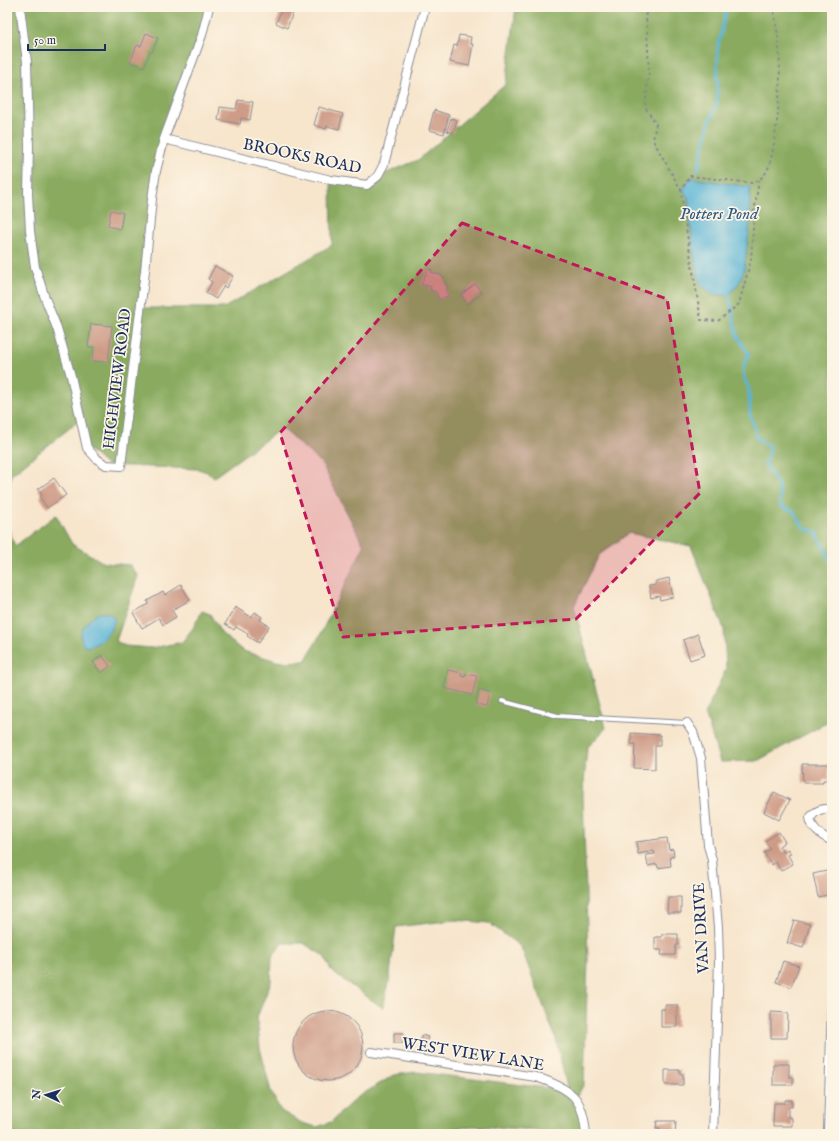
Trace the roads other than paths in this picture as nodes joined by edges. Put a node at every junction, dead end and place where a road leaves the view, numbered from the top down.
1 (20, 7) edge
2 (209, 7) edge
3 (425, 7) edge
4 (164, 139) junction
5 (502, 701) dead end
6 (687, 723) joint
7 (832, 809) edge
8 (832, 842) edge
9 (832, 1001) edge
10 (371, 1052) dead end
11 (586, 1134) edge
12 (713, 1134) edge
13 (828, 1134) edge

1 - 4 street, HIGHVIEW ROAD
2 - 4 street, HIGHVIEW ROAD
3 - 4 street, BROOKS ROAD
5 - 6 lane
6 - 12 street, VAN DRIVE
7 - 8 street
9 - 13 street
10 - 11 street, WEST VIEW LANE

